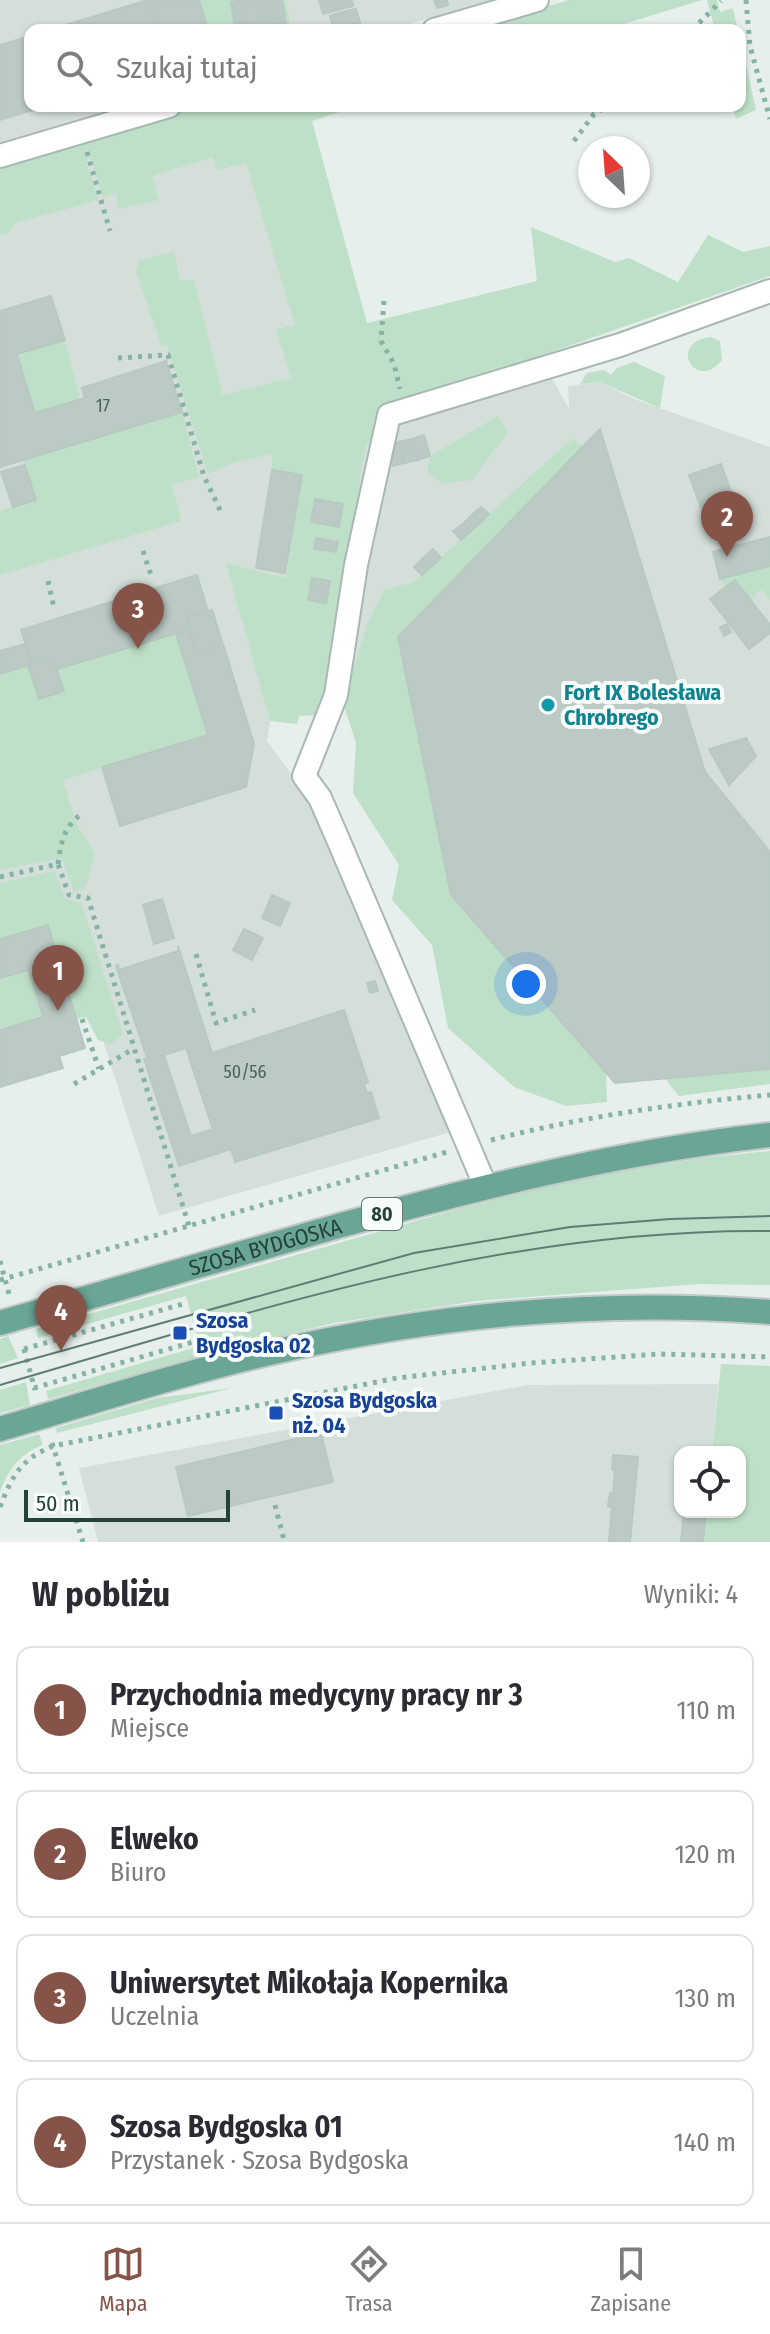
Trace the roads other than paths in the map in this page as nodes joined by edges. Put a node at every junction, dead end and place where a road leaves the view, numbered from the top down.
1 (537, 0) edge
2 (455, 24) edge
3 (149, 112) edge
4 (0, 156) edge
5 (770, 291) edge
6 (770, 1135) edge
7 (485, 1185) junction
8 (770, 1312) edge
9 (6, 1313) edge
10 (0, 1429) edge

1 - 2 street
3 - 4 street
5 - 7 street
6 - 7 main road, SZOSA BYDGOSKA / 80
7 - 9 main road, SZOSA BYDGOSKA / 80
8 - 10 main road

